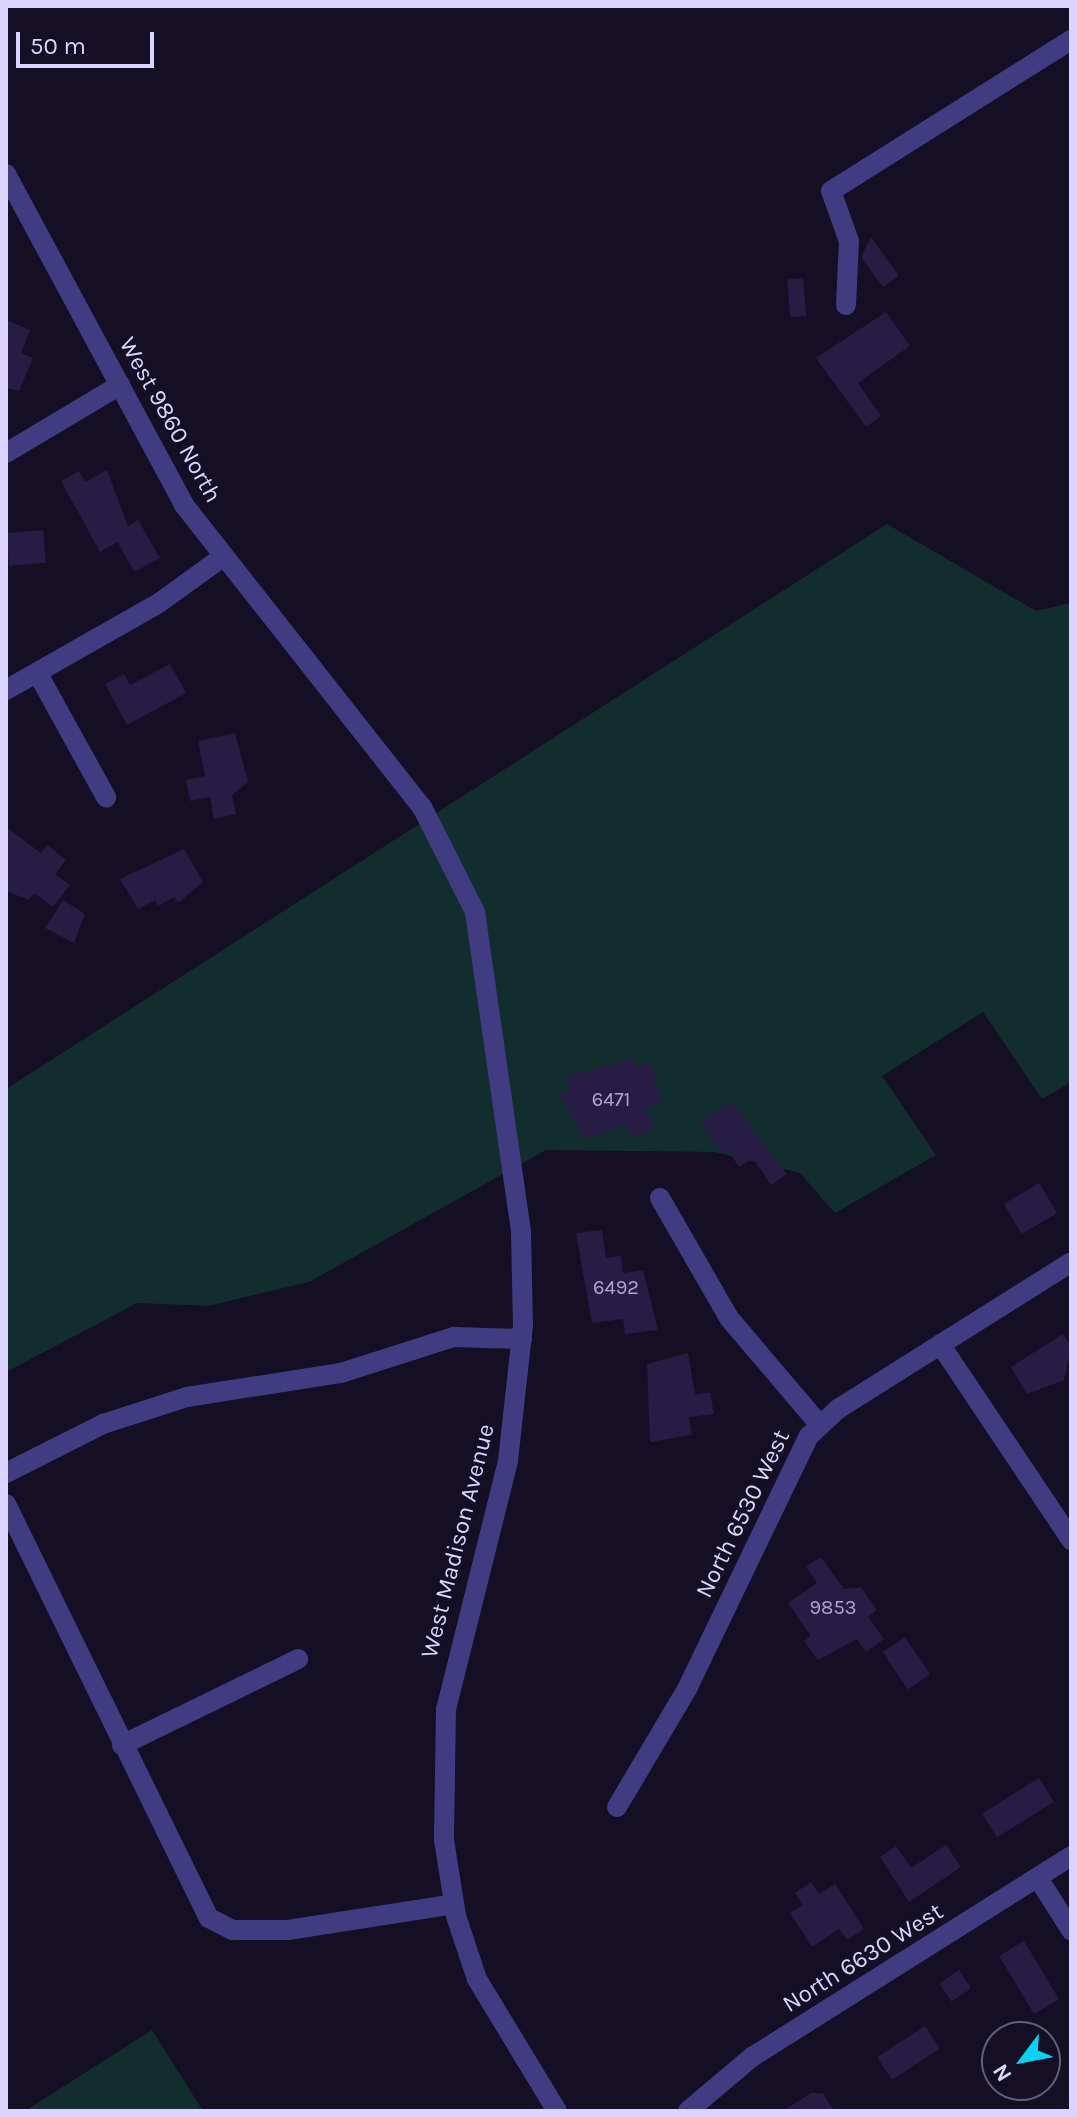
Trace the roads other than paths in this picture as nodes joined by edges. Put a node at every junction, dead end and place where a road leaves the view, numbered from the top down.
1 (1071, 40) edge
2 (6, 174) edge
3 (846, 305) dead end
4 (120, 385) junction
5 (6, 453) edge
6 (224, 556) junction
7 (38, 674) junction
8 (6, 690) edge
9 (406, 786) joint
10 (106, 797) dead end
11 (660, 1198) dead end
12 (1071, 1262) edge
13 (522, 1339) junction
14 (940, 1344) junction
15 (819, 1424) junction
16 (6, 1473) edge
17 (6, 1504) edge
18 (1071, 1540) edge
19 (298, 1659) dead end
20 (122, 1745) junction
21 (617, 1807) dead end
22 (1071, 1856) edge
23 (1038, 1878) junction
24 (454, 1904) junction
25 (1071, 1930) edge
26 (557, 2111) edge
27 (688, 2111) edge

1 - 3 street
2 - 4 street, West 9860 North
4 - 5 street
4 - 6 street, West 9860 North
6 - 7 street
6 - 9 street, West 9860 North
7 - 8 street
7 - 10 street
9 - 13 street, West Madison Avenue
11 - 15 street
12 - 14 street, North 6530 West
13 - 16 street
13 - 24 street, West Madison Avenue
14 - 15 street, North 6530 West
14 - 18 street
15 - 21 street, North 6530 West
17 - 20 street
19 - 20 street
20 - 24 street
22 - 23 street, North 6630 West
23 - 25 street
23 - 27 street, North 6630 West
24 - 26 street, West Madison Avenue

